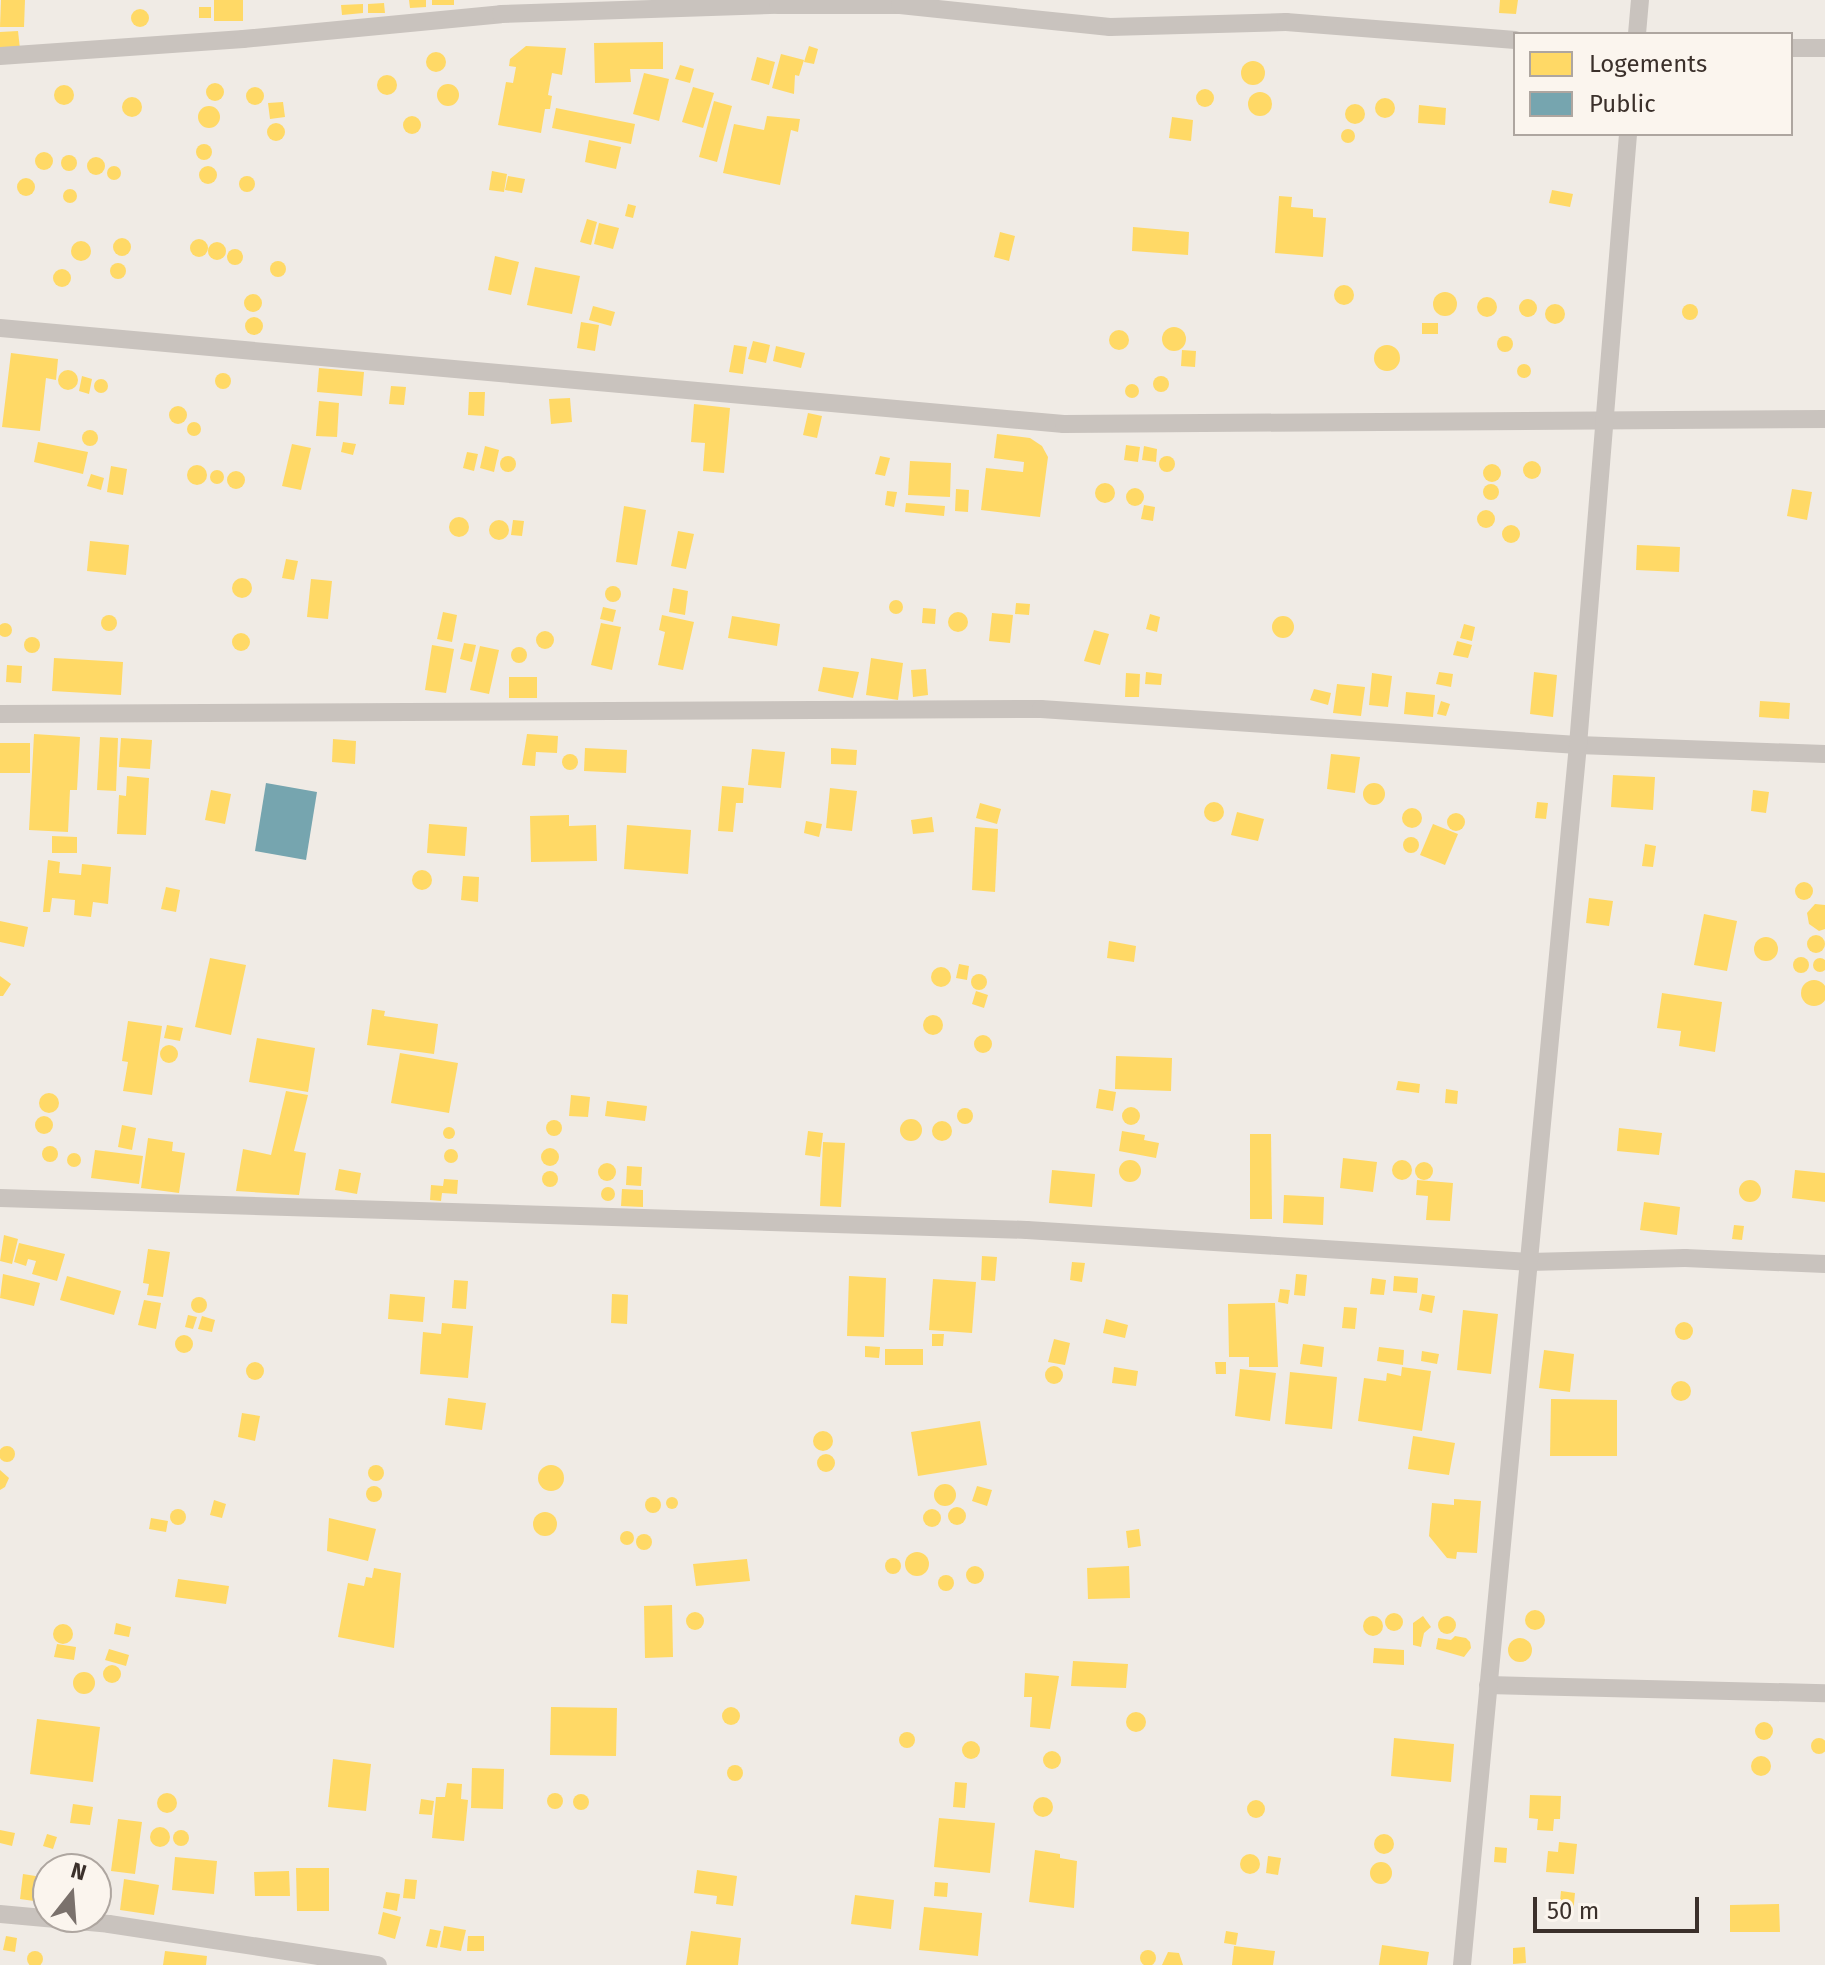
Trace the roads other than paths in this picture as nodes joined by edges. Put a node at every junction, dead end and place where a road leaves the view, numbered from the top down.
1 (1640, 0) edge
2 (1637, 32) edge
3 (1513, 40) edge
4 (1793, 48) edge
5 (1825, 48) edge
6 (0, 56) edge
7 (1628, 136) edge
8 (0, 328) edge
9 (1825, 419) edge
10 (1605, 421) junction
11 (0, 714) edge
12 (1578, 745) junction
13 (1825, 754) edge
14 (0, 1198) edge
15 (1529, 1262) junction
16 (1825, 1264) edge
17 (1488, 1685) junction
18 (1825, 1693) edge
19 (0, 1914) edge
20 (378, 1965) edge
21 (1462, 1965) edge

1 - 2 street
3 - 6 street
4 - 5 street
7 - 10 street
8 - 10 street
9 - 10 street
10 - 12 street
11 - 12 street
12 - 13 street
12 - 15 street
14 - 15 street
15 - 16 street
15 - 17 street
17 - 18 street
17 - 21 street
19 - 20 street

